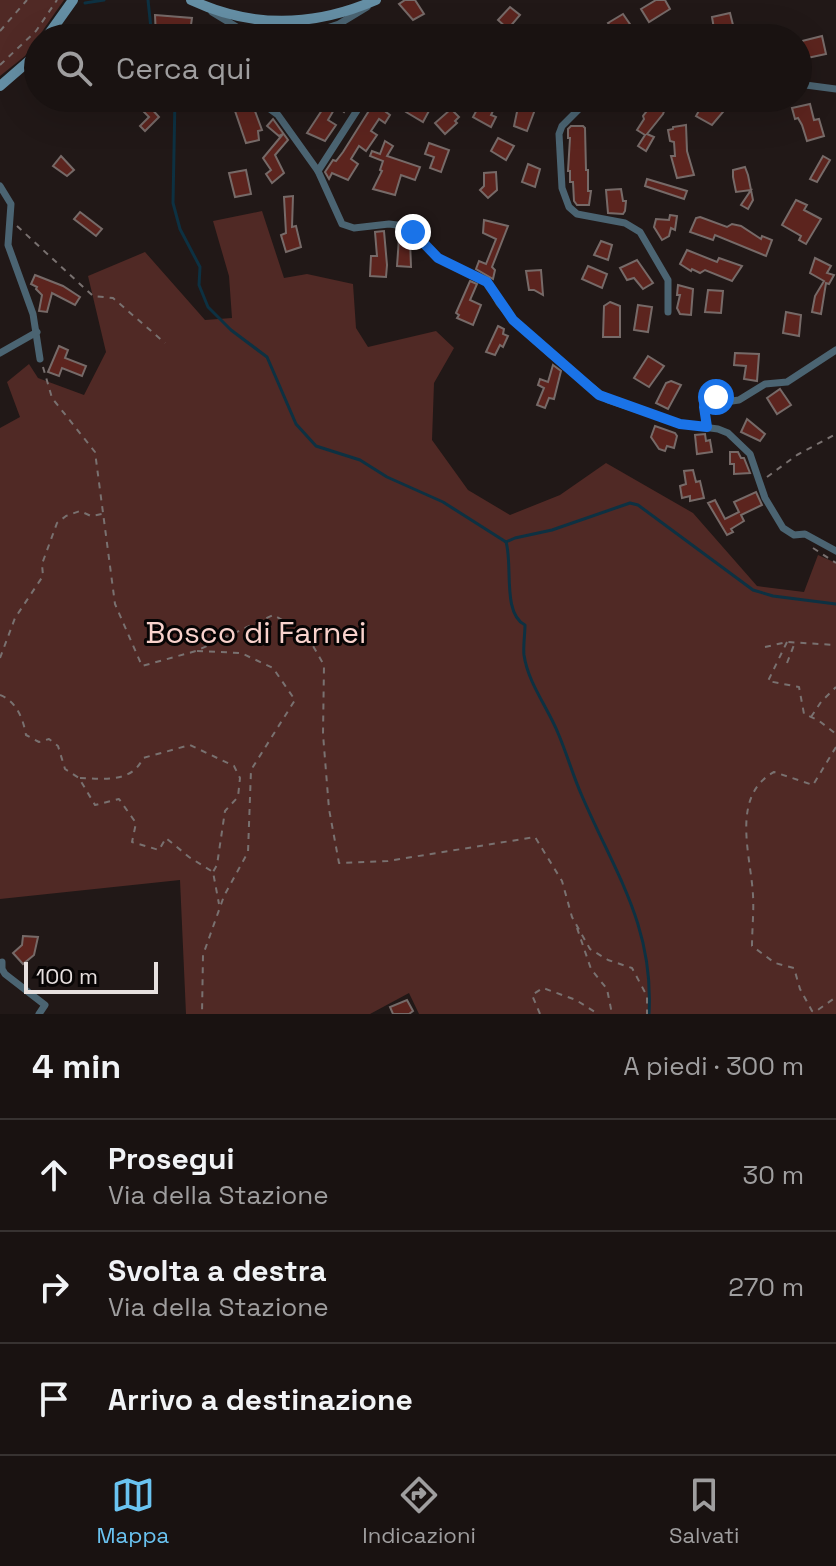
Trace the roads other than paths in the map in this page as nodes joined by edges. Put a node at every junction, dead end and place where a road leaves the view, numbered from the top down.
1 (191, 0) edge
2 (376, 0) edge
3 (72, 1) edge
4 (204, 6) junction
5 (56, 24) edge
6 (232, 24) edge
7 (335, 24) edge
8 (24, 65) edge
9 (0, 86) edge
10 (812, 86) edge
11 (836, 89) edge
12 (274, 112) edge
13 (356, 112) edge
14 (576, 112) edge
15 (318, 171) junction
16 (0, 186) edge
17 (668, 312) dead end
18 (37, 332) junction
19 (836, 350) edge
20 (0, 353) edge
21 (40, 359) road end
22 (707, 427) junction
23 (836, 551) edge
24 (2, 962) dead end
25 (39, 1014) edge

1 - 4 main road
2 - 4 main road
2 - 7 street
3 - 5 main road
4 - 6 street
8 - 9 main road
10 - 11 street
12 - 15 street
13 - 15 street
14 - 17 street
15 - 22 street
16 - 18 street
18 - 20 street
18 - 21 street
19 - 22 street
22 - 23 street
24 - 25 street

